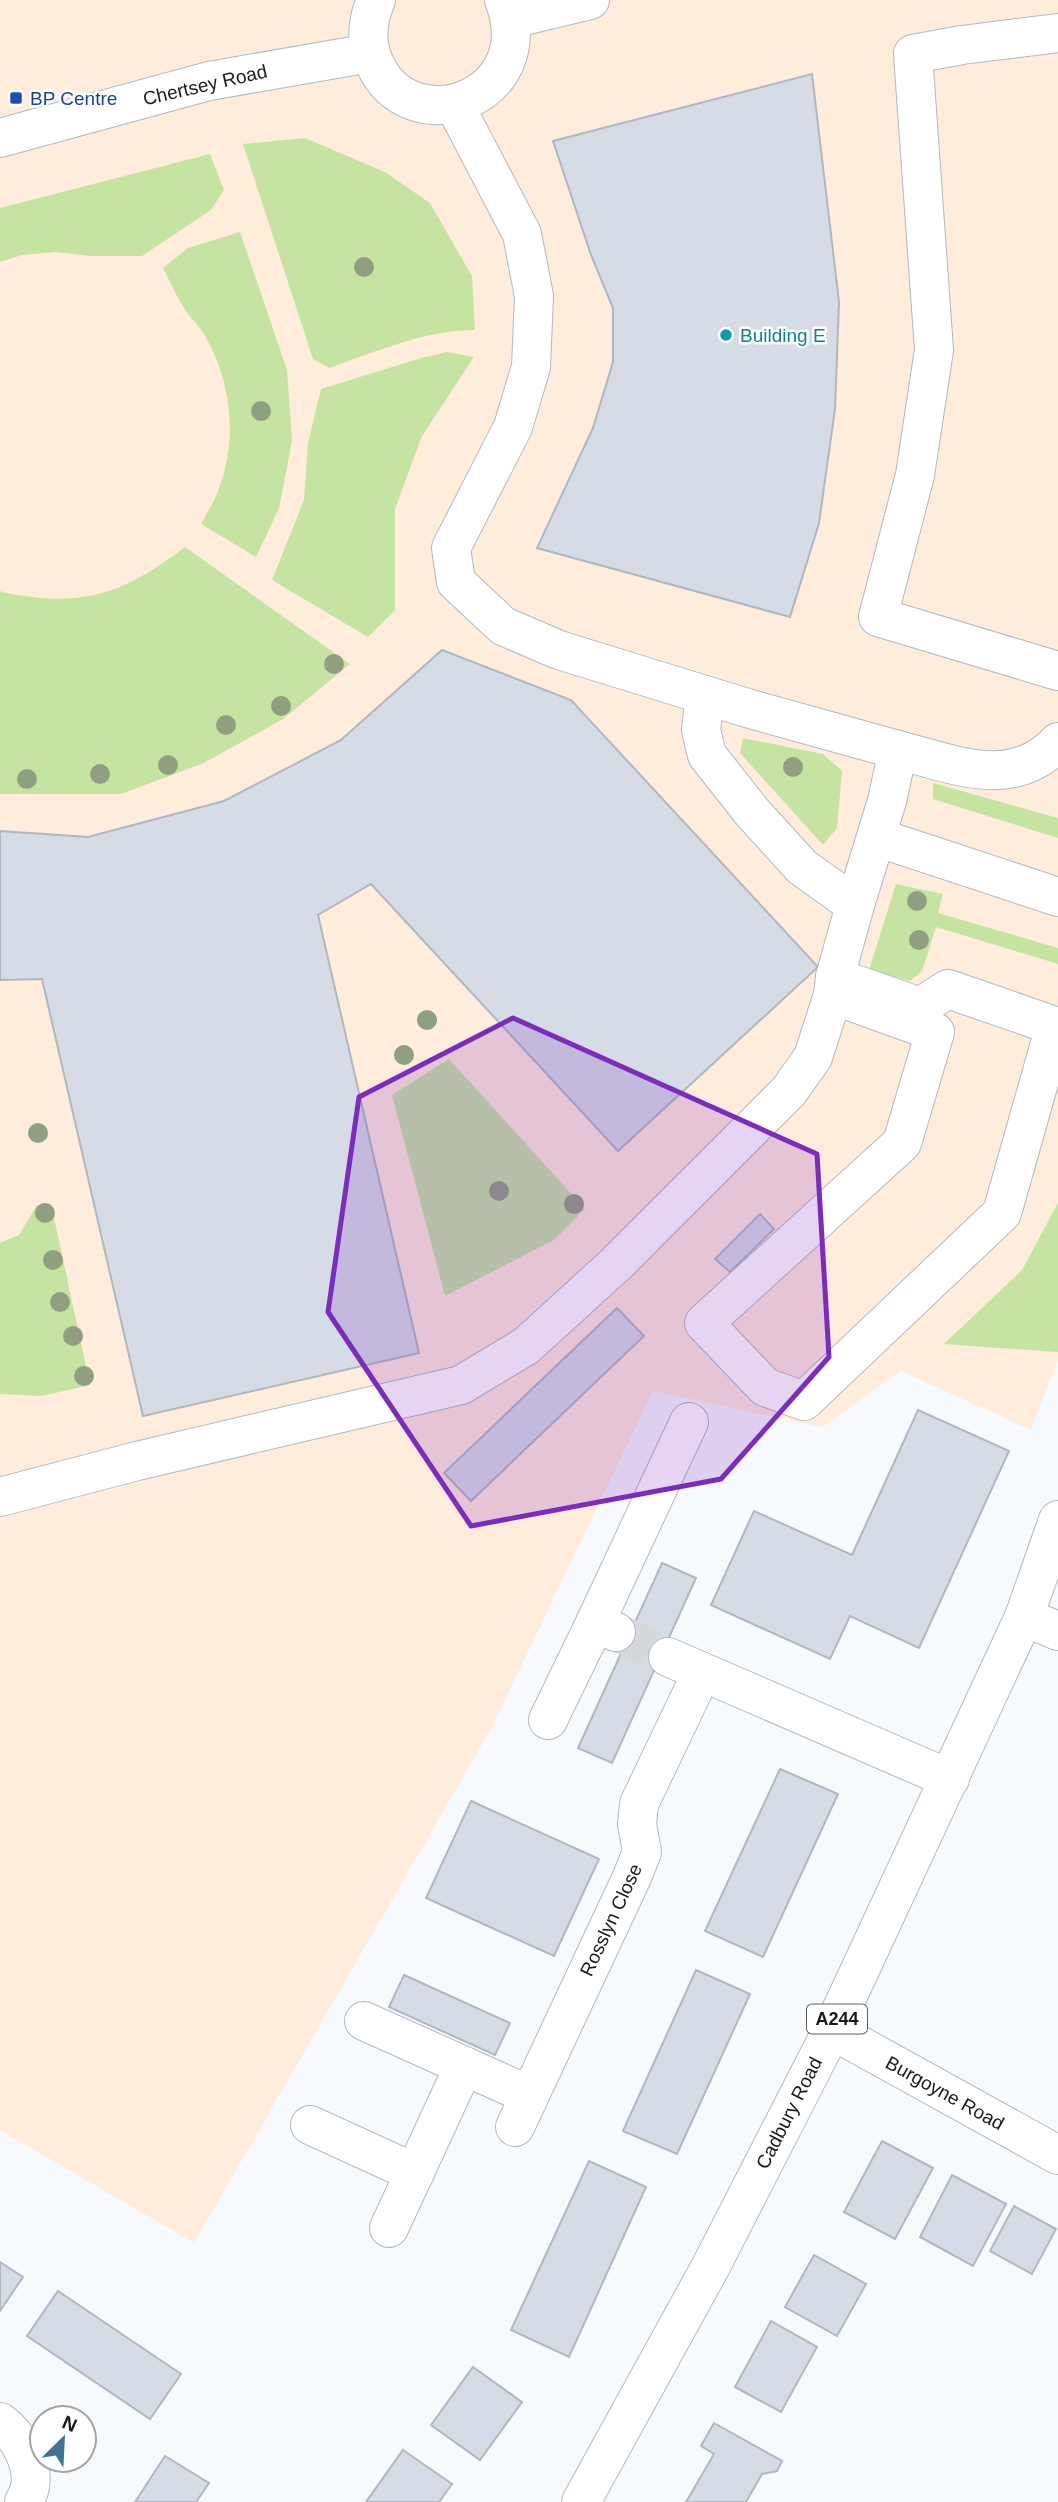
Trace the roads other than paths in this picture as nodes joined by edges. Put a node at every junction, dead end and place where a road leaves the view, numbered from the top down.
1 (376, 0) edge
2 (590, 0) edge
3 (507, 9) edge
4 (1058, 33) edge
5 (370, 53) junction
6 (454, 104) junction
7 (0, 138) edge
8 (1058, 671) edge
9 (705, 695) junction
10 (1058, 742) edge
11 (898, 750) junction
12 (876, 837) junction
13 (1058, 897) edge
14 (855, 905) junction
15 (834, 986) junction
16 (689, 1422) dead end
17 (0, 1497) edge
18 (1058, 1520) edge
19 (1041, 1624) edge
20 (548, 1720) dead end
21 (950, 1779) junction
22 (364, 2021) dead end
23 (832, 2030) junction
24 (464, 2066) junction
25 (310, 2125) dead end
26 (1058, 2155) edge
27 (415, 2173) junction
28 (389, 2228) dead end
29 (0, 2422) edge
30 (24, 2502) edge
31 (581, 2502) edge

1 - 5 street
2 - 3 street
3 - 6 street
4 - 8 street
5 - 6 street
5 - 7 street, Chertsey Road
6 - 9 street
9 - 11 street
9 - 14 street
10 - 11 street
11 - 12 street
12 - 13 street
12 - 14 street
14 - 15 street
15 - 15 street
15 - 17 street
16 - 20 street
18 - 19 street, Cadbury Road / A244
19 - 21 street, Cadbury Road / A244
21 - 23 street, Cadbury Road / A244
21 - 24 street, Rosslyn Close
22 - 24 street
23 - 26 street, Burgoyne Road
23 - 31 street, Cadbury Road / A244
24 - 27 street
25 - 27 street
27 - 28 street
29 - 30 street

